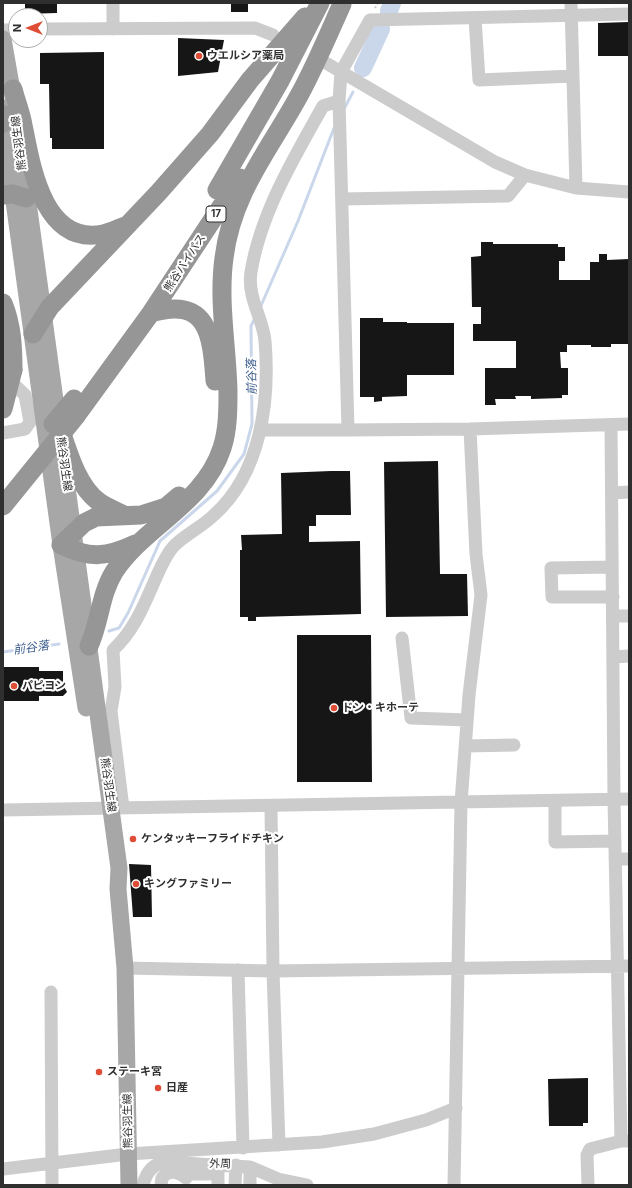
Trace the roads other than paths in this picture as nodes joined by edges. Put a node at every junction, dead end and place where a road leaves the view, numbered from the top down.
1 (113, 3) edge
2 (316, 3) edge
3 (320, 3) edge
4 (343, 4) edge
5 (572, 9) edge
6 (629, 14) edge
7 (475, 18) junction
8 (48, 29) edge
9 (113, 29) junction
10 (273, 35) dead end
11 (3, 39) edge
12 (326, 63) dead end
13 (341, 72) junction
14 (573, 76) junction
15 (340, 101) junction
16 (6, 106) edge
17 (525, 175) junction
18 (576, 188) junction
19 (629, 192) edge
20 (14, 196) edge
21 (342, 199) junction
22 (126, 226) junction
23 (3, 304) edge
24 (151, 313) junction
25 (44, 318) junction
26 (33, 334) junction
27 (8, 372) edge
28 (75, 407) junction
29 (3, 409) edge
30 (58, 422) junction
31 (629, 424) edge
32 (611, 425) junction
33 (470, 429) junction
34 (260, 430) junction
35 (348, 430) junction
36 (3, 433) edge
37 (3, 486) edge
38 (629, 492) edge
39 (612, 493) junction
40 (3, 506) edge
41 (124, 516) junction
42 (140, 542) junction
43 (70, 543) junction
44 (612, 567) junction
45 (613, 597) junction
46 (613, 616) junction
47 (629, 616) edge
48 (402, 638) dead end
49 (89, 646) junction
50 (613, 656) junction
51 (629, 656) edge
52 (467, 720) junction
53 (514, 745) dead end
54 (466, 746) junction
55 (614, 799) junction
56 (629, 799) edge
57 (554, 801) junction
58 (461, 803) junction
59 (271, 806) junction
60 (112, 808) junction
61 (3, 810) edge
62 (615, 841) junction
63 (616, 859) junction
64 (629, 859) edge
65 (623, 966) edge
66 (458, 967) junction
67 (125, 968) junction
68 (238, 970) junction
69 (273, 971) junction
70 (51, 992) dead end
71 (456, 1108) junction
72 (625, 1141) edge
73 (279, 1144) junction
74 (243, 1148) junction
75 (128, 1154) junction
76 (52, 1163) junction
77 (236, 1165) junction
78 (250, 1167) junction
79 (3, 1169) edge
80 (186, 1176) edge
81 (278, 1182) edge
82 (52, 1185) edge
83 (128, 1185) edge
84 (143, 1185) edge
85 (161, 1185) edge
86 (210, 1185) edge
87 (218, 1185) edge
88 (235, 1185) edge
89 (250, 1185) edge
90 (307, 1185) edge
91 (454, 1185) edge
92 (588, 1185) edge

1 - 9 street
2 - 22 highway
3 - 28 highway, 熊谷バイパス / 17
4 - 24 highway, 熊谷バイパス / 17
4 - 42 highway
5 - 6 street
5 - 7 street
5 - 14 street
7 - 13 street
7 - 14 street
8 - 9 street
9 - 10 street
11 - 16 main road, 熊谷羽生線
12 - 13 street
13 - 15 street
13 - 17 street
14 - 18 street
15 - 21 street
15 - 34 street
16 - 20 main road, 熊谷羽生線
16 - 20 main road, 熊谷羽生線
16 - 22 highway
17 - 18 street
17 - 21 street
18 - 19 street
20 - 25 main road, 熊谷羽生線
20 - 26 main road, 熊谷羽生線
21 - 35 street
22 - 25 highway
23 - 27 highway
24 - 28 highway, 熊谷バイパス / 17
24 - 41 highway
25 - 26 highway
25 - 30 main road, 熊谷羽生線
26 - 43 main road, 熊谷羽生線
27 - 29 highway, bridge
27 - 36 street
28 - 37 highway, 熊谷バイパス / 17, bridge
28 - 40 highway, 熊谷バイパス / 17, bridge
30 - 41 highway
30 - 43 main road, 熊谷羽生線
31 - 32 street
32 - 33 street
32 - 39 street
33 - 35 street
33 - 52 street
34 - 35 street
34 - 60 street
38 - 39 street
39 - 44 street
41 - 43 highway
42 - 43 highway
42 - 49 highway
43 - 49 main road, 熊谷羽生線
43 - 60 main road, 熊谷羽生線
44 - 45 street
44 - 45 street
45 - 46 street
46 - 47 street
46 - 50 street
48 - 52 street
49 - 60 main road, 熊谷羽生線
50 - 51 street
50 - 55 street
52 - 54 street
53 - 54 street
54 - 58 street
55 - 56 street
55 - 57 street
55 - 62 street
57 - 58 street
57 - 62 street
58 - 59 street
58 - 66 street
59 - 60 street
59 - 69 street
60 - 61 street
60 - 67 main road, 熊谷羽生線
62 - 63 street
63 - 64 street
63 - 65 street
65 - 66 street
65 - 72 street
66 - 69 street
66 - 71 street
67 - 68 street
67 - 75 main road, 熊谷羽生線
68 - 69 street
68 - 74 street
69 - 73 street
70 - 76 street
71 - 73 street
71 - 91 street
72 - 92 street
73 - 74 street
74 - 75 street
75 - 76 street
75 - 83 main road, 熊谷羽生線
76 - 79 street
76 - 82 street
77 - 78 street, 外周
77 - 80 street, 外周
77 - 88 street
78 - 81 street, 外周
78 - 89 street
80 - 84 street, 外周
80 - 85 street
80 - 86 street
80 - 87 street
81 - 90 street, 外周

